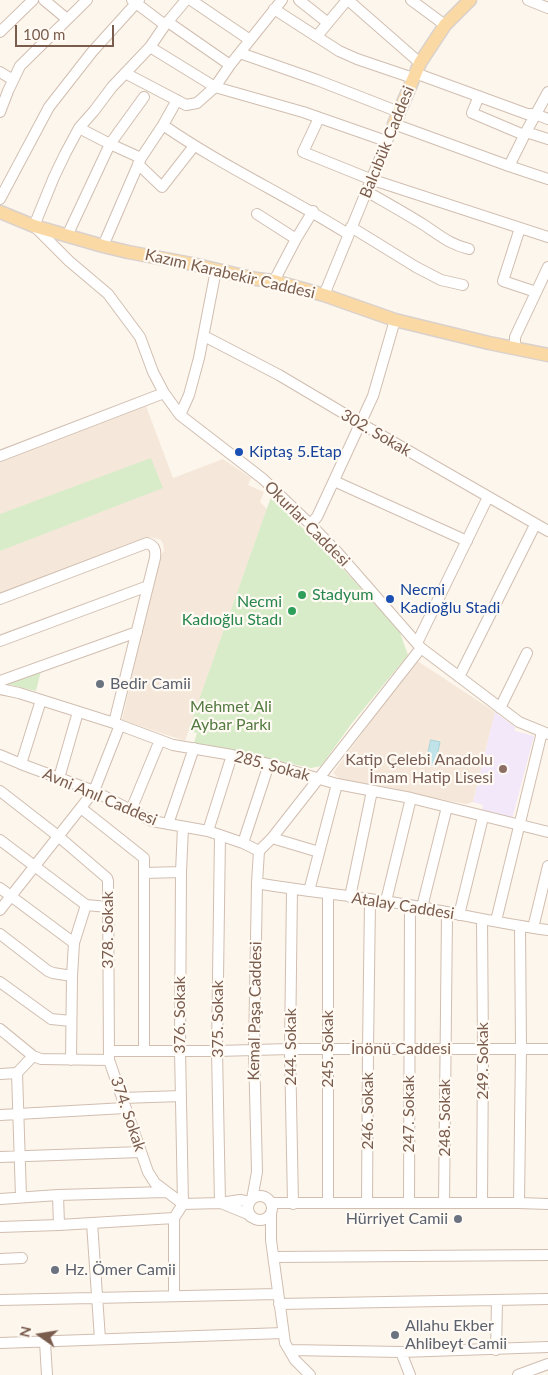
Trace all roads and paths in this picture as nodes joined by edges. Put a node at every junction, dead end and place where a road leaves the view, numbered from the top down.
1 (33, 0) edge
2 (44, 0) edge
3 (87, 0) edge
4 (186, 0) edge
5 (191, 0) edge
6 (282, 0) edge
7 (299, 0) edge
8 (348, 0) edge
9 (411, 0) edge
10 (470, 0) edge
11 (528, 0) edge
12 (135, 1) edge
13 (548, 8) edge
14 (274, 9) junction
15 (67, 19) junction
16 (167, 23) junction
17 (328, 23) junction
18 (445, 25) junction
19 (0, 32) edge
20 (317, 36) junction
21 (250, 40) junction
22 (150, 47) junction
23 (240, 53) junction
24 (230, 65) junction
25 (416, 71) junction
26 (0, 72) edge
27 (125, 74) junction
28 (13, 80) junction
29 (215, 87) junction
30 (479, 96) junction
31 (144, 97) dead end
32 (547, 97) edge
33 (177, 100) junction
34 (0, 112) edge
35 (535, 114) junction
36 (319, 118) junction
37 (396, 118) junction
38 (548, 119) edge
39 (163, 125) junction
40 (79, 128) junction
41 (525, 133) junction
42 (548, 139) edge
43 (386, 141) junction
44 (110, 144) junction
45 (194, 146) junction
46 (139, 161) junction
47 (509, 166) junction
48 (370, 179) junction
49 (548, 179) edge
50 (366, 191) junction
51 (0, 199) edge
52 (313, 211) junction
53 (0, 212) edge
54 (257, 214) dead end
55 (34, 226) junction
56 (520, 228) junction
57 (350, 230) junction
58 (68, 236) junction
59 (548, 237) edge
60 (296, 239) junction
61 (103, 246) junction
62 (469, 249) dead end
63 (548, 267) edge
64 (216, 270) junction
65 (274, 281) junction
66 (462, 286) dead end
67 (536, 292) junction
68 (324, 295) junction
69 (395, 320) junction
70 (204, 336) junction
71 (515, 348) junction
72 (548, 355) edge
73 (164, 393) junction
74 (180, 415) junction
75 (360, 423) junction
76 (0, 456) edge
77 (334, 481) junction
78 (488, 497) junction
79 (310, 524) junction
80 (535, 525) junction
81 (548, 531) edge
82 (467, 540) junction
83 (148, 586) junction
84 (0, 599) edge
85 (137, 632) junction
86 (0, 641) edge
87 (419, 646) junction
88 (527, 653) dead end
89 (459, 677) junction
90 (0, 681) edge
91 (0, 689) edge
92 (41, 700) junction
93 (500, 708) junction
94 (78, 712) junction
95 (117, 724) junction
96 (545, 733) edge
97 (160, 740) junction
98 (194, 748) junction
99 (0, 755) edge
100 (232, 755) junction
101 (21, 764) junction
102 (270, 764) junction
103 (59, 778) junction
104 (318, 779) junction
105 (337, 784) junction
106 (94, 790) junction
107 (372, 791) junction
108 (0, 792) edge
109 (410, 798) junction
110 (447, 807) junction
111 (81, 808) junction
112 (131, 810) junction
113 (483, 817) junction
114 (168, 824) junction
115 (519, 825) junction
116 (183, 827) junction
117 (208, 831) junction
118 (548, 832) edge
119 (220, 835) junction
120 (58, 836) junction
121 (272, 838) junction
122 (0, 840) edge
123 (243, 843) junction
124 (259, 851) junction
125 (319, 852) junction
126 (34, 866) junction
127 (548, 866) edge
128 (180, 872) junction
129 (144, 873) junction
130 (257, 883) junction
131 (0, 888) edge
132 (292, 890) junction
133 (309, 891) junction
134 (328, 894) junction
135 (10, 896) junction
136 (350, 897) junction
137 (370, 900) junction
138 (386, 901) junction
139 (86, 905) junction
140 (410, 905) junction
141 (108, 908) junction
142 (422, 908) junction
143 (0, 910) edge
144 (447, 912) junction
145 (459, 915) junction
146 (482, 919) junction
147 (496, 922) junction
148 (520, 926) junction
149 (533, 928) junction
150 (548, 930) edge
151 (0, 934) edge
152 (74, 943) junction
153 (72, 976) junction
154 (0, 982) edge
155 (71, 1021) junction
156 (1, 1031) edge
157 (290, 1049) junction
158 (328, 1049) junction
159 (368, 1049) junction
160 (409, 1049) junction
161 (445, 1049) junction
162 (483, 1049) junction
163 (521, 1049) junction
164 (548, 1049) edge
165 (144, 1050) junction
166 (180, 1050) junction
167 (254, 1050) junction
168 (217, 1051) junction
169 (109, 1055) junction
170 (33, 1056) junction
171 (71, 1060) junction
172 (17, 1073) junction
173 (0, 1074) edge
174 (181, 1096) junction
175 (124, 1103) junction
176 (18, 1114) junction
177 (0, 1115) edge
178 (141, 1152) junction
179 (20, 1156) junction
180 (0, 1157) edge
181 (256, 1172) junction
182 (166, 1192) junction
183 (58, 1195) junction
184 (21, 1198) junction
185 (0, 1199) edge
186 (251, 1200) junction
187 (220, 1203) junction
188 (328, 1203) junction
189 (368, 1203) junction
190 (409, 1203) junction
191 (444, 1203) junction
192 (482, 1203) junction
193 (519, 1203) junction
194 (183, 1204) junction
195 (268, 1204) junction
196 (293, 1204) junction
197 (548, 1204) edge
198 (174, 1218) junction
199 (254, 1219) junction
200 (92, 1223) junction
201 (59, 1225) junction
202 (0, 1227) edge
203 (271, 1240) junction
204 (548, 1256) edge
205 (274, 1257) junction
206 (22, 1258) dead end
207 (0, 1259) edge
208 (174, 1296) junction
209 (97, 1298) junction
210 (279, 1299) junction
211 (548, 1299) edge
212 (0, 1300) edge
213 (497, 1301) junction
214 (283, 1333) junction
215 (100, 1339) junction
216 (45, 1342) junction
217 (0, 1343) edge
218 (548, 1347) edge
219 (289, 1350) junction
220 (496, 1350) junction
221 (401, 1352) junction
222 (548, 1364) edge
223 (46, 1375) edge
224 (310, 1375) edge
225 (410, 1375) edge
226 (518, 1375) edge

1 - 19 street
2 - 15 street
3 - 15 street
4 - 16 street
5 - 21 street
6 - 14 street
7 - 17 street
8 - 17 street
8 - 25 street
9 - 18 street
10 - 18 main road, Balcıbük Caddesi
11 - 13 street
12 - 16 street
12 - 51 street
14 - 20 street
14 - 21 street
15 - 28 street
16 - 22 street
16 - 24 street
17 - 20 street
18 - 25 main road, Balcıbük Caddesi
20 - 25 street
21 - 23 street
22 - 27 street
22 - 29 street
23 - 24 street
23 - 37 street
24 - 29 street
25 - 30 street
25 - 37 main road, Balcıbük Caddesi
26 - 28 street
27 - 33 street
27 - 40 street
28 - 34 street
29 - 33 street
29 - 36 street
30 - 35 street
30 - 41 street
31 - 44 street
32 - 35 street
33 - 39 street
35 - 38 street
35 - 41 street
36 - 43 street
36 - 48 street
37 - 43 street, Balcıbük Caddesi
37 - 47 street
39 - 45 street
39 - 46 street
40 - 44 street
40 - 55 street
41 - 42 street
41 - 47 street
43 - 48 street, Balcıbük Caddesi
44 - 46 street
44 - 58 street
45 - 46 street
45 - 52 street
46 - 61 street
47 - 49 street
48 - 50 street, Balcıbük Caddesi
48 - 56 street
50 - 57 street, Balcıbük Caddesi
50 - 62 street
52 - 57 street
52 - 60 street
53 - 55 main road, Kazım Karabekir Caddesi
54 - 60 street
55 - 58 main road, Kazım Karabekir Caddesi
55 - 73 street, Okurlar Caddesi
56 - 59 street
56 - 67 street
57 - 66 street
57 - 68 street, Balcıbük Caddesi
58 - 61 main road, Kazım Karabekir Caddesi
60 - 65 street
61 - 64 main road, Kazım Karabekir Caddesi
63 - 67 street
64 - 65 main road, Kazım Karabekir Caddesi
64 - 70 street
65 - 68 main road, Kazım Karabekir Caddesi
67 - 71 street
68 - 69 main road, Kazım Karabekir Caddesi
69 - 71 main road, Kazım Karabekir Caddesi
69 - 75 street
70 - 74 street
70 - 75 street, 302. Sokak
71 - 72 main road, Kazım Karabekir Caddesi
73 - 74 street, Okurlar Caddesi
73 - 76 street
74 - 79 street, Okurlar Caddesi
75 - 77 street
75 - 78 street, 302. Sokak
77 - 79 street
77 - 82 street
78 - 80 street, 302. Sokak
78 - 82 street
79 - 87 street, Okurlar Caddesi
80 - 81 street, 302. Sokak
80 - 89 street
82 - 87 street
83 - 84 street
83 - 85 street
83 - 86 street
85 - 90 street
85 - 95 street
87 - 89 street, Okurlar Caddesi
87 - 104 street
88 - 93 street
89 - 93 street, Okurlar Caddesi
91 - 92 street, 285. Sokak
92 - 94 street, 285. Sokak
92 - 101 street
93 - 96 street, Okurlar Caddesi
94 - 95 street, 285. Sokak
94 - 103 street
95 - 97 street, 285. Sokak
95 - 106 street
96 - 115 street
97 - 98 street, 285. Sokak
97 - 112 street
98 - 100 street, 285. Sokak
98 - 114 street
99 - 101 street, Avni Anıl Caddesi
100 - 102 street, 285. Sokak
100 - 117 street
101 - 103 street, Avni Anıl Caddesi
102 - 104 street, 285. Sokak
102 - 123 street
103 - 106 street, Avni Anıl Caddesi
104 - 105 street, 285. Sokak
104 - 121 street
105 - 107 street, 285. Sokak
105 - 125 street
106 - 111 street
106 - 112 street, Avni Anıl Caddesi
107 - 109 street, 285. Sokak
107 - 136 street
108 - 120 street, 378. Sokak
109 - 110 street, 285. Sokak
109 - 138 street
110 - 113 street, 285. Sokak
110 - 142 street
111 - 120 street
111 - 129 street
112 - 114 street, Avni Anıl Caddesi
113 - 115 street, 285. Sokak
113 - 145 street
114 - 116 street, Avni Anıl Caddesi
115 - 118 street, 285. Sokak
115 - 147 street
116 - 117 street, Avni Anıl Caddesi
116 - 128 street, 376. Sokak
117 - 119 street, Avni Anıl Caddesi
119 - 123 street, Avni Anıl Caddesi
119 - 168 street, 375. Sokak
120 - 126 street
120 - 141 street, 378. Sokak
121 - 124 street
121 - 125 street
122 - 126 street
123 - 124 street, Avni Anıl Caddesi
124 - 130 street, Kemal Paşa Caddesi
125 - 133 street
126 - 135 street
126 - 139 street
127 - 149 street
128 - 129 street
128 - 166 street, 376. Sokak
129 - 165 street
130 - 132 street, Atalay Caddesi
130 - 167 street, Kemal Paşa Caddesi
131 - 135 street
132 - 133 street, Atalay Caddesi
132 - 157 street, 244. Sokak
133 - 134 street, Atalay Caddesi
134 - 136 street, Atalay Caddesi
134 - 158 street, 245. Sokak
135 - 143 street
135 - 152 street
136 - 137 street, Atalay Caddesi
137 - 138 street, Atalay Caddesi
137 - 159 street, 246. Sokak
138 - 140 street, Atalay Caddesi
139 - 141 street
139 - 152 street
140 - 142 street, Atalay Caddesi
140 - 160 street, 247. Sokak
141 - 169 street, 378. Sokak
142 - 144 street, Atalay Caddesi
144 - 145 street, Atalay Caddesi
144 - 161 street, 248. Sokak
145 - 146 street, Atalay Caddesi
146 - 147 street, Atalay Caddesi
146 - 162 street, 249. Sokak
147 - 148 street, Atalay Caddesi
148 - 149 street, Atalay Caddesi
148 - 163 street
149 - 150 street, Atalay Caddesi
151 - 153 street
152 - 153 street
153 - 155 street
154 - 155 street
155 - 171 street
156 - 170 street
157 - 158 street, İnönü Caddesi
157 - 167 street, İnönü Caddesi
157 - 196 street, 244. Sokak
158 - 159 street, İnönü Caddesi
158 - 188 street, 245. Sokak
159 - 160 street, İnönü Caddesi
159 - 189 street, 246. Sokak
160 - 161 street, İnönü Caddesi
160 - 190 street, 247. Sokak
161 - 162 street, İnönü Caddesi
161 - 191 street, 248. Sokak
162 - 163 street, İnönü Caddesi
162 - 192 street, 249. Sokak
163 - 164 street, İnönü Caddesi
163 - 193 street
165 - 166 street, İnönü Caddesi
165 - 169 street, İnönü Caddesi
166 - 168 street, İnönü Caddesi
166 - 174 street, 376. Sokak
167 - 168 street, İnönü Caddesi
167 - 181 street, Kemal Paşa Caddesi
168 - 187 street, 375. Sokak
169 - 171 street, 374. Sokak
169 - 175 street, 374. Sokak
170 - 171 street, 374. Sokak
170 - 172 street
172 - 173 street
172 - 176 street
174 - 175 street
174 - 194 street, 376. Sokak
175 - 176 street
175 - 178 street, 374. Sokak
176 - 177 street
176 - 179 street
178 - 179 street
178 - 182 street, 374. Sokak
179 - 180 street
179 - 184 street
181 - 186 street, Kemal Paşa Caddesi
181 - 195 street, Kemal Paşa Caddesi
182 - 183 street
182 - 194 street, 374. Sokak
183 - 184 street
183 - 201 street
184 - 185 street
186 - 187 street
186 - 195 street
186 - 199 street, Kemal Paşa Caddesi
187 - 194 street
187 - 199 street
188 - 189 street
188 - 196 street
189 - 190 street
190 - 191 street
191 - 192 street
192 - 193 street
193 - 197 street
194 - 198 street
195 - 196 street
195 - 199 street
195 - 203 street, Kemal Paşa Caddesi
198 - 200 street
198 - 208 street
199 - 203 street, Kemal Paşa Caddesi
200 - 201 street
200 - 209 street
201 - 202 street
203 - 205 street, Kemal Paşa Caddesi
204 - 205 street
205 - 210 street, Kemal Paşa Caddesi
206 - 207 street
208 - 209 street
208 - 210 street
209 - 212 street
209 - 215 street
210 - 213 street
210 - 214 street, Kemal Paşa Caddesi
211 - 213 street
213 - 220 street
214 - 215 street
214 - 219 street, Kemal Paşa Caddesi
215 - 216 street
216 - 217 street
216 - 223 street
218 - 220 street
219 - 221 street
219 - 224 street, Kemal Paşa Caddesi
220 - 221 street
221 - 225 street
222 - 226 street

